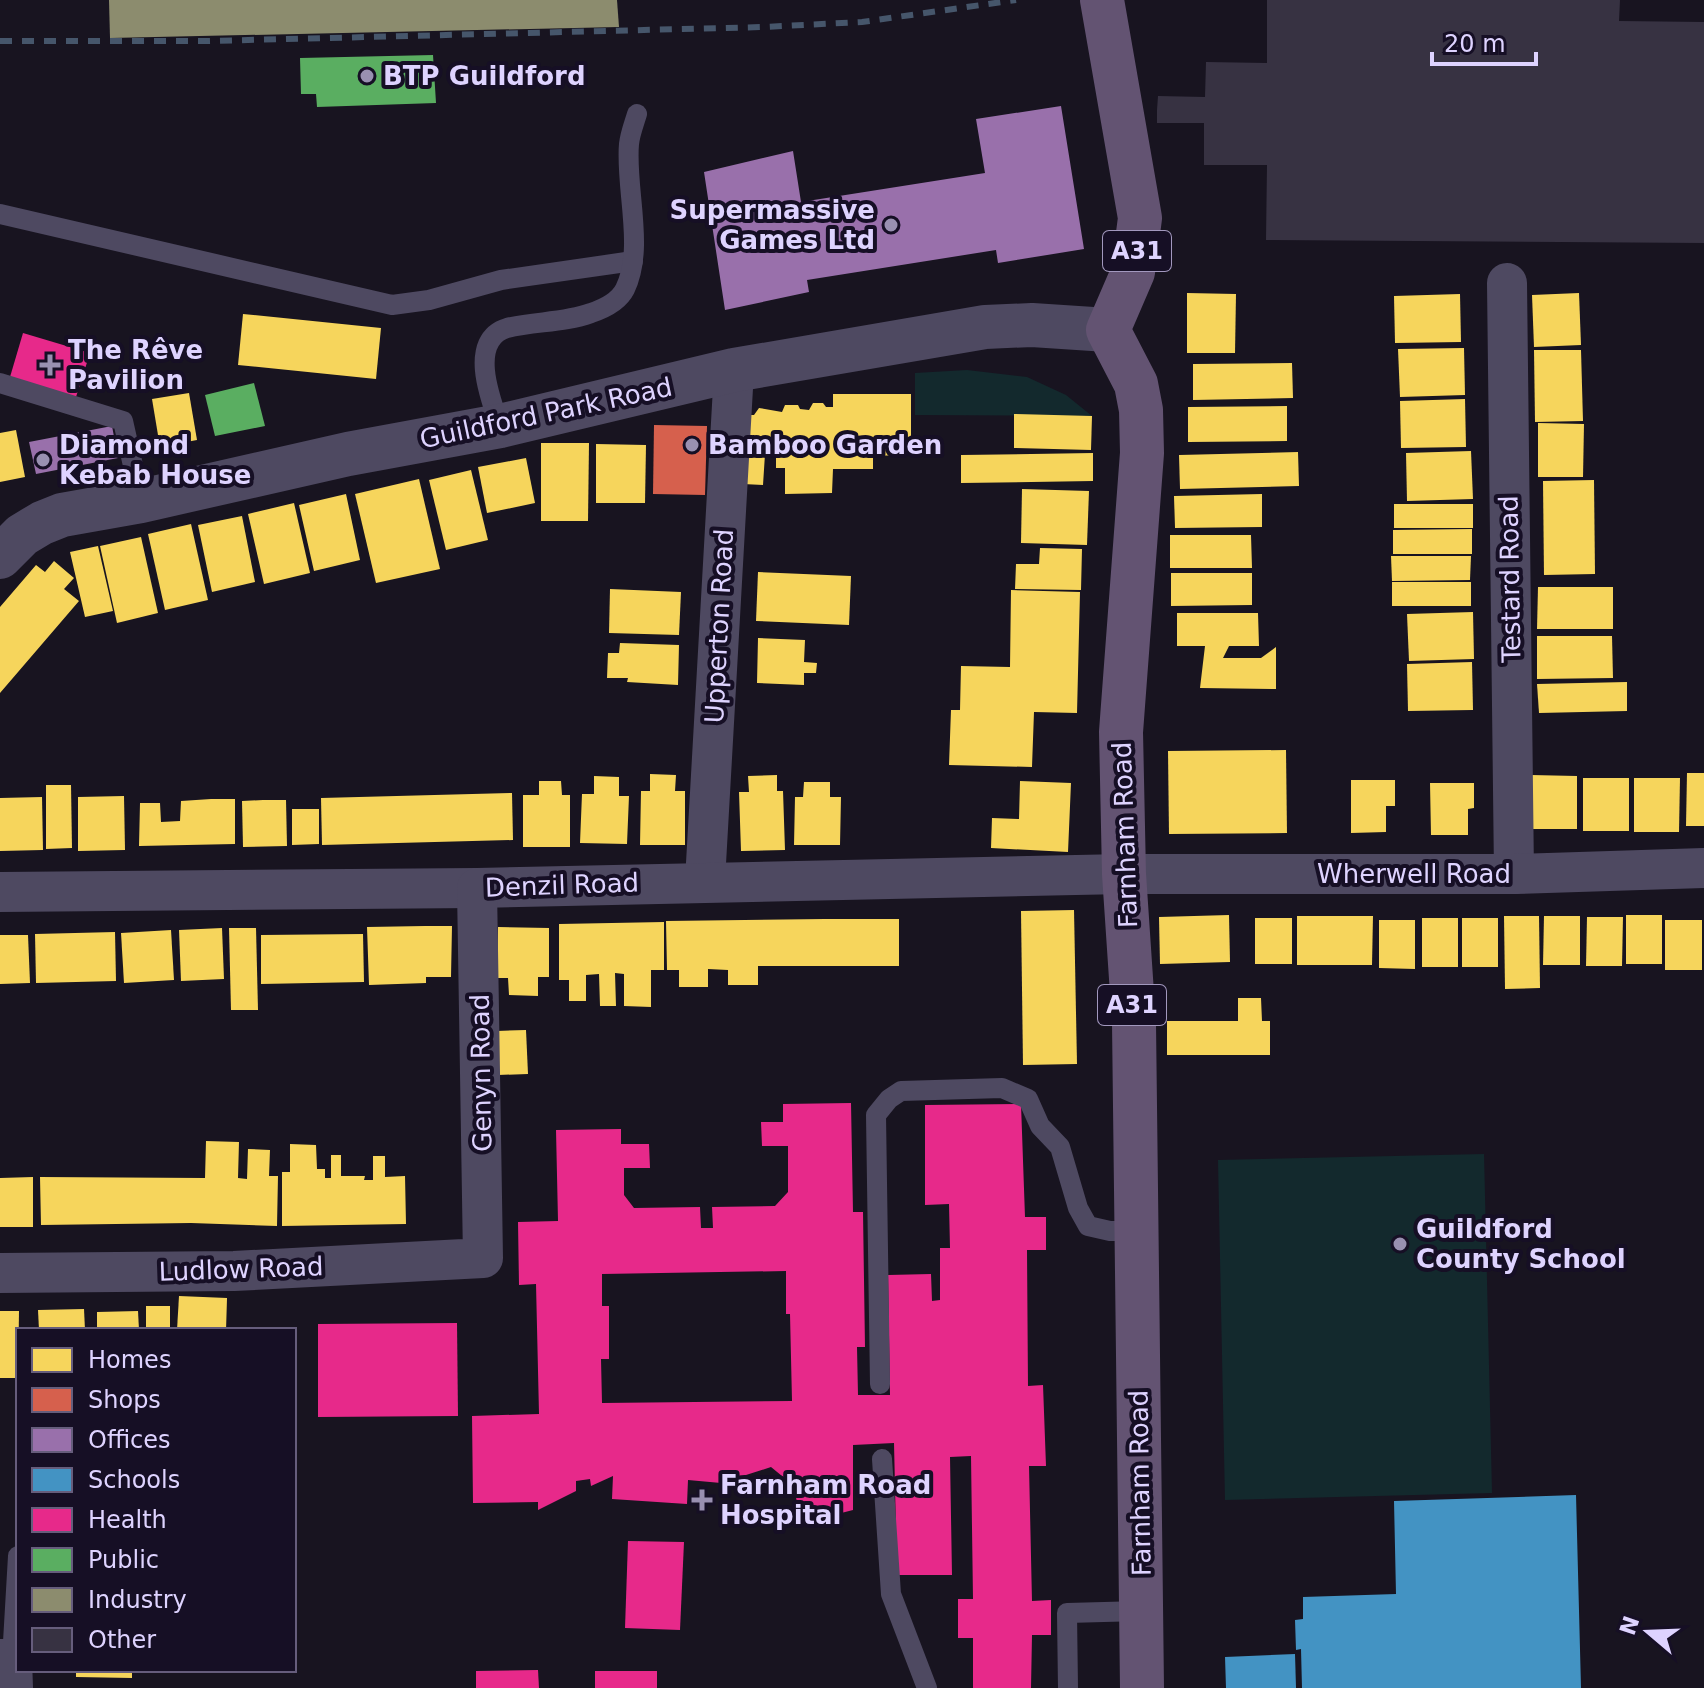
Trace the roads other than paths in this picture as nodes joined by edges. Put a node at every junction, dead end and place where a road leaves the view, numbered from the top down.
1 (1102, 0) edge
2 (637, 114) dead end
3 (0, 214) edge
4 (633, 261) junction
5 (1507, 283) dead end
6 (1108, 330) junction
7 (734, 370) junction
8 (0, 383) edge
9 (500, 426) junction
10 (141, 501) junction
11 (0, 557) edge
12 (1704, 868) edge
13 (1124, 874) junction
14 (1514, 874) junction
15 (705, 881) junction
16 (477, 888) junction
17 (0, 892) edge
18 (1137, 1231) junction
19 (483, 1258) joint
20 (0, 1273) edge
21 (880, 1384) dead end
22 (882, 1459) dead end
23 (16, 1579) edge
24 (1141, 1611) junction
25 (8, 1669) edge
26 (927, 1688) edge
27 (1068, 1688) edge
28 (1142, 1688) edge

1 - 6 main road, A31
2 - 4 lane
3 - 4 lane
4 - 9 lane
5 - 14 street, Testard Road
6 - 7 street, Guildford Park Road
6 - 13 main road, Farnham Road / A31
7 - 9 street, Guildford Park Road
7 - 15 street, Upperton Road
8 - 10 lane
9 - 10 street, Guildford Park Road
10 - 11 street, Guildford Park Road
12 - 14 street, Wherwell Road
13 - 14 street, Wherwell Road
13 - 15 street, Denzil Road
13 - 18 main road, Farnham Road / A31
15 - 16 street, Denzil Road
16 - 17 street, Denzil Road
16 - 19 street, Genyn Road
18 - 21 lane
18 - 24 main road, Farnham Road / A31
19 - 20 street, Ludlow Road
22 - 26 lane
23 - 25 lane
24 - 27 lane
24 - 28 main road, Farnham Road / A31

